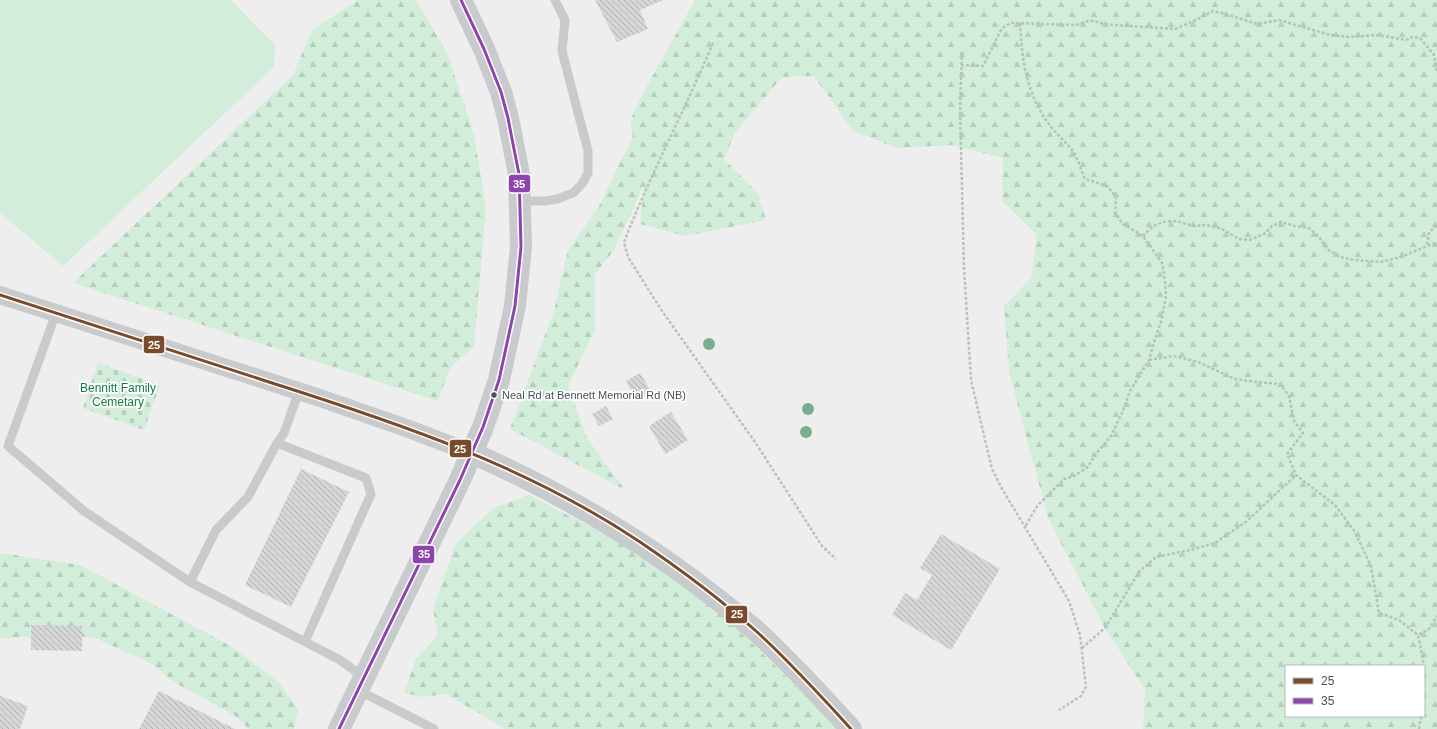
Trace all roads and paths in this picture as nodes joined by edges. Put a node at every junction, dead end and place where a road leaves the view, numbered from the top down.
1 (461, 0) edge
2 (555, 0) edge
3 (1020, 23) junction
4 (713, 43) dead end
5 (962, 52) dead end
6 (961, 65) junction
7 (1437, 72) edge
8 (520, 201) junction
9 (1437, 226) edge
10 (1143, 236) junction
11 (1437, 243) edge
12 (1427, 246) junction
13 (0, 295) edge
14 (56, 313) junction
15 (1149, 360) junction
16 (299, 391) junction
17 (277, 444) junction
18 (472, 453) junction
19 (1296, 475) junction
20 (1025, 528) junction
21 (836, 559) dead end
22 (190, 582) junction
23 (1437, 616) edge
24 (1418, 635) junction
25 (305, 642) junction
26 (1082, 648) junction
27 (1424, 665) edge
28 (361, 684) junction
29 (1059, 710) dead end
30 (1421, 717) edge
31 (339, 729) edge
32 (434, 729) edge
33 (851, 729) edge
34 (1419, 729) edge

1 - 8 street
2 - 8 lane
3 - 6 path
3 - 7 path
3 - 10 path
4 - 21 path
5 - 6 path
6 - 20 path
8 - 18 street
9 - 12 path
10 - 12 path
10 - 15 path
11 - 12 path
13 - 14 street
14 - 16 street
14 - 22 lane
15 - 19 path
15 - 20 path
16 - 17 lane
16 - 18 street
17 - 22 lane
17 - 25 lane
18 - 28 street
18 - 33 street
19 - 24 path
19 - 26 path
20 - 26 path
22 - 25 lane
23 - 24 path
24 - 27 path
25 - 28 lane
26 - 29 path
28 - 31 street
28 - 32 lane
30 - 34 path

